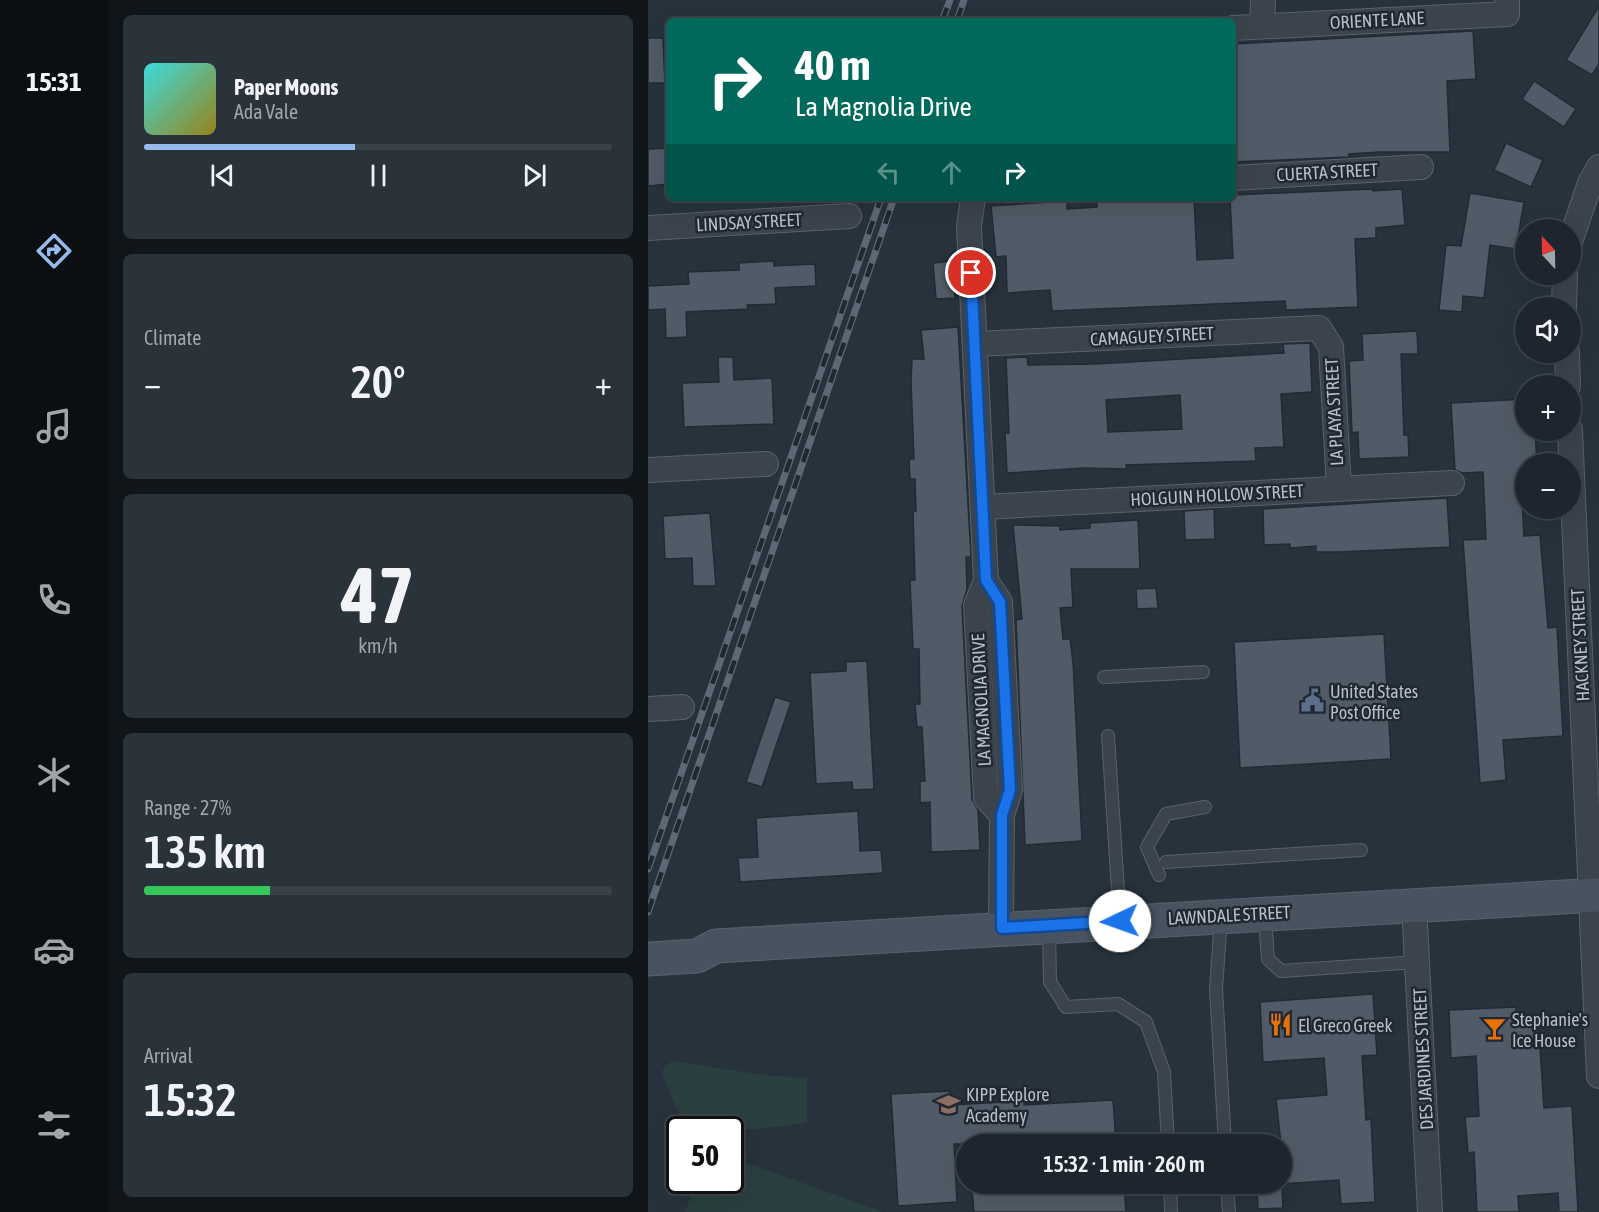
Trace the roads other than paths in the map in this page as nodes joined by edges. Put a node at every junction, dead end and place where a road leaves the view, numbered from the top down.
1 (1263, 0) edge
2 (1507, 0) edge
3 (1262, 26) junction
4 (1236, 28) edge
5 (1421, 166) dead end
6 (1599, 167) edge
7 (1236, 178) edge
8 (973, 201) edge
9 (849, 216) dead end
10 (1578, 219) edge
11 (648, 228) edge
12 (1325, 337) joint
13 (975, 344) junction
14 (1571, 441) edge
15 (766, 464) dead end
16 (648, 470) edge
17 (1452, 483) dead end
18 (1339, 488) junction
19 (983, 507) junction
20 (1203, 672) dead end
21 (1104, 677) dead end
22 (682, 707) dead end
23 (648, 709) edge
24 (1108, 736) dead end
25 (1205, 807) dead end
26 (1360, 850) dead end
27 (1166, 862) dead end
28 (1159, 875) dead end
29 (1595, 895) edge
30 (1414, 905) junction
31 (1264, 913) junction
32 (1221, 916) junction
33 (1120, 921) junction
34 (1049, 925) junction
35 (1002, 928) junction
36 (648, 938) edge
37 (716, 946) junction
38 (648, 959) edge
39 (1418, 962) junction
40 (1599, 1076) edge
41 (1167, 1134) edge
42 (1224, 1134) edge
43 (1170, 1194) edge
44 (1228, 1194) edge
45 (1171, 1212) edge
46 (1229, 1212) edge
47 (1431, 1212) edge

1 - 3 street
2 - 3 street, ORIENTE LANE
3 - 4 street, ORIENTE LANE
5 - 7 street, CUERTA STREET
6 - 10 street
8 - 13 street, LA MAGNOLIA DRIVE
9 - 11 street, LINDSAY STREET
12 - 13 street, CAMAGUEY STREET
12 - 18 street, LA PLAYA STREET
13 - 19 street, LA MAGNOLIA DRIVE
14 - 29 street, HACKNEY STREET
15 - 16 street
17 - 18 street, HOLGUIN HOLLOW STREET
18 - 19 street, HOLGUIN HOLLOW STREET
19 - 35 street, LA MAGNOLIA DRIVE
20 - 21 lane
22 - 23 street
24 - 33 lane
25 - 28 lane
26 - 27 lane
29 - 30 main road, LAWNDALE STREET
29 - 40 street, HACKNEY STREET
30 - 31 main road, LAWNDALE STREET
30 - 39 street, DES JARDINES STREET
31 - 32 main road, LAWNDALE STREET
31 - 39 lane
32 - 33 main road, LAWNDALE STREET
32 - 42 lane
33 - 34 main road, LAWNDALE STREET
34 - 35 main road, LAWNDALE STREET
34 - 41 lane
35 - 37 main road, LAWNDALE STREET
36 - 37 main road, LAWNDALE STREET
37 - 38 main road, LAWNDALE STREET
39 - 47 street, DES JARDINES STREET
43 - 45 lane
44 - 46 lane

